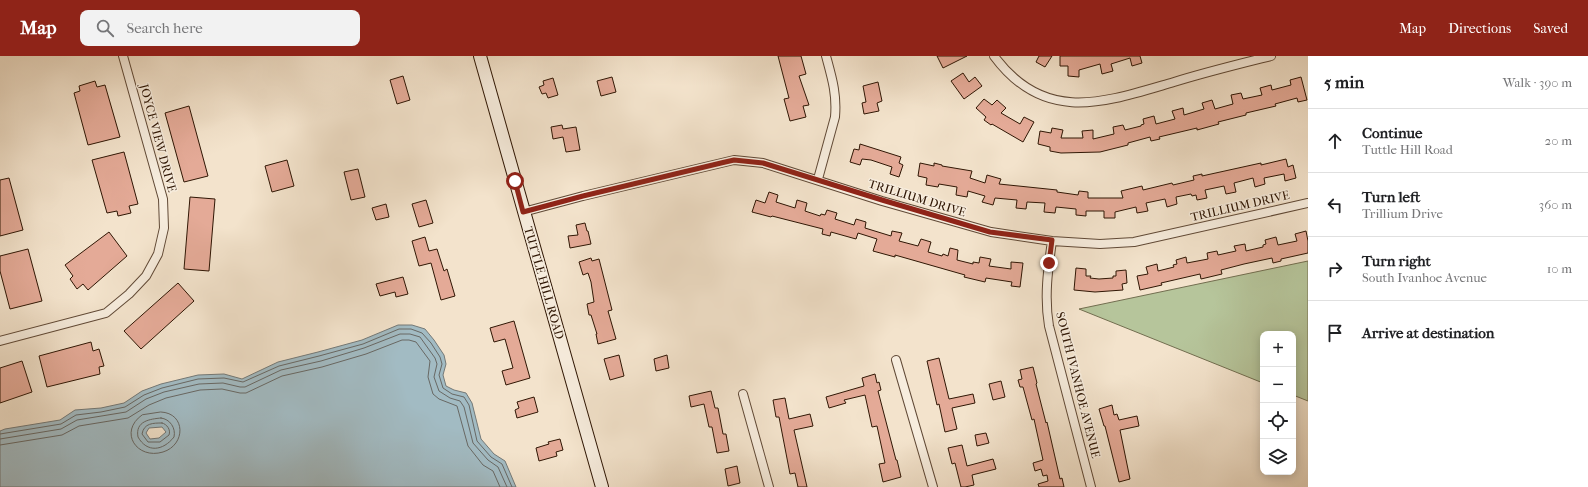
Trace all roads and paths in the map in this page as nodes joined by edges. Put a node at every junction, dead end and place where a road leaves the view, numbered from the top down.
1 (123, 56) edge
2 (480, 56) edge
3 (826, 56) edge
4 (994, 56) edge
5 (1271, 56) edge
6 (818, 179) junction
7 (1308, 203) edge
8 (523, 212) junction
9 (1052, 240) junction
10 (0, 341) edge
11 (896, 360) dead end
12 (743, 394) dead end
13 (602, 487) edge
14 (769, 487) edge
15 (933, 487) edge
16 (1091, 487) edge

1 - 10 street, JOYCE VIEW DRIVE
2 - 8 main road, TUTTLE HILL ROAD
3 - 6 street
4 - 5 street
6 - 8 street, TRILLIUM DRIVE
6 - 9 street, TRILLIUM DRIVE
7 - 9 street, TRILLIUM DRIVE
8 - 13 main road, TUTTLE HILL ROAD
9 - 16 street, SOUTH IVANHOE AVENUE
11 - 15 street
12 - 14 street

